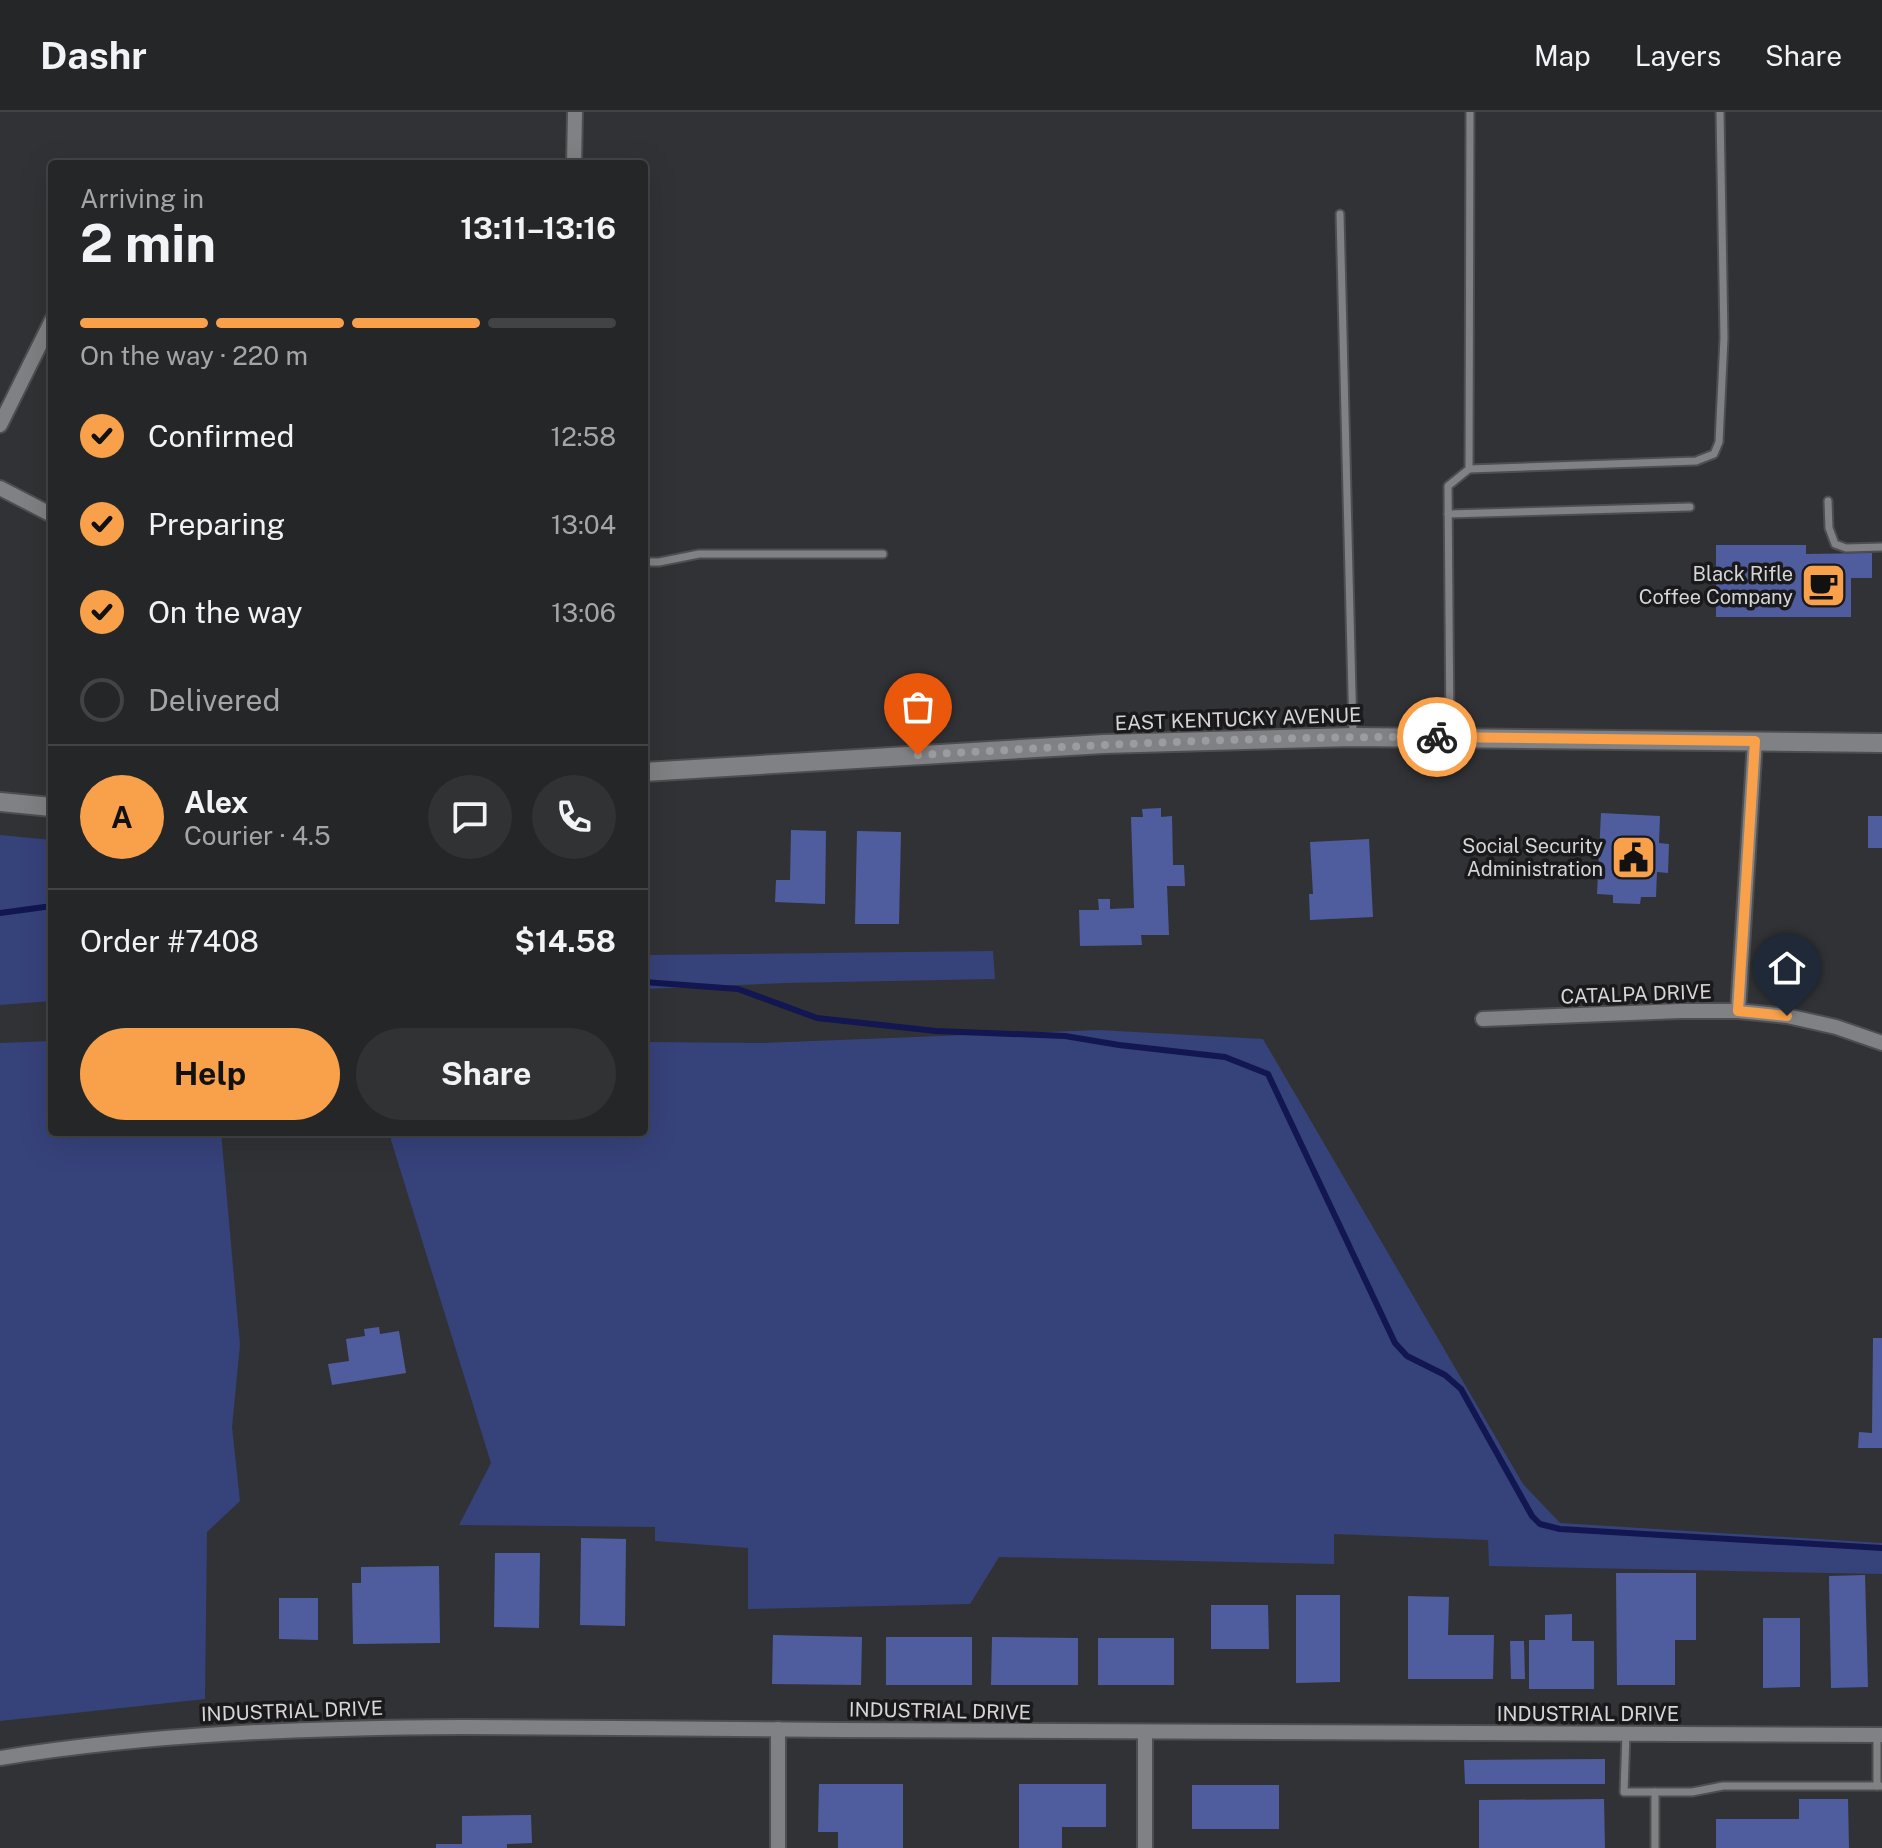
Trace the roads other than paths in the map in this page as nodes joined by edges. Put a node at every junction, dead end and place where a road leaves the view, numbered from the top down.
1 (575, 112) edge
2 (1470, 112) edge
3 (1720, 112) edge
4 (574, 160) edge
5 (1340, 214) dead end
6 (48, 328) edge
7 (0, 425) edge
8 (1469, 469) junction
9 (0, 488) edge
10 (1828, 501) dead end
11 (1690, 507) dead end
12 (48, 513) edge
13 (1448, 514) junction
14 (1882, 547) edge
15 (883, 554) dead end
16 (648, 562) edge
17 (1353, 737) junction
18 (1450, 738) junction
19 (1755, 741) junction
20 (1882, 743) edge
21 (648, 772) edge
22 (0, 802) edge
23 (48, 807) edge
24 (1738, 1011) junction
25 (1483, 1019) dead end
26 (1882, 1043) edge
27 (778, 1729) junction
28 (1145, 1733) junction
29 (1626, 1734) junction
30 (1880, 1735) edge
31 (0, 1758) edge
32 (1880, 1786) edge
33 (1655, 1792) junction
34 (778, 1848) edge
35 (1145, 1848) edge
36 (1655, 1848) edge

1 - 4 street
2 - 8 lane
3 - 8 lane
5 - 17 lane
6 - 7 street
8 - 13 lane
9 - 12 street
10 - 14 lane
11 - 13 lane
13 - 18 lane
15 - 16 lane
17 - 18 street, EAST KENTUCKY AVENUE
17 - 21 street, EAST KENTUCKY AVENUE
18 - 19 street, EAST KENTUCKY AVENUE
19 - 20 street, EAST KENTUCKY AVENUE
19 - 24 street
22 - 23 street
24 - 25 street, CATALPA DRIVE
24 - 26 street, CATALPA DRIVE
27 - 28 street, INDUSTRIAL DRIVE
27 - 31 street, INDUSTRIAL DRIVE
27 - 34 street
28 - 29 street, INDUSTRIAL DRIVE
28 - 35 street
29 - 30 street, INDUSTRIAL DRIVE
29 - 33 lane
30 - 32 lane
32 - 33 lane
33 - 36 lane

